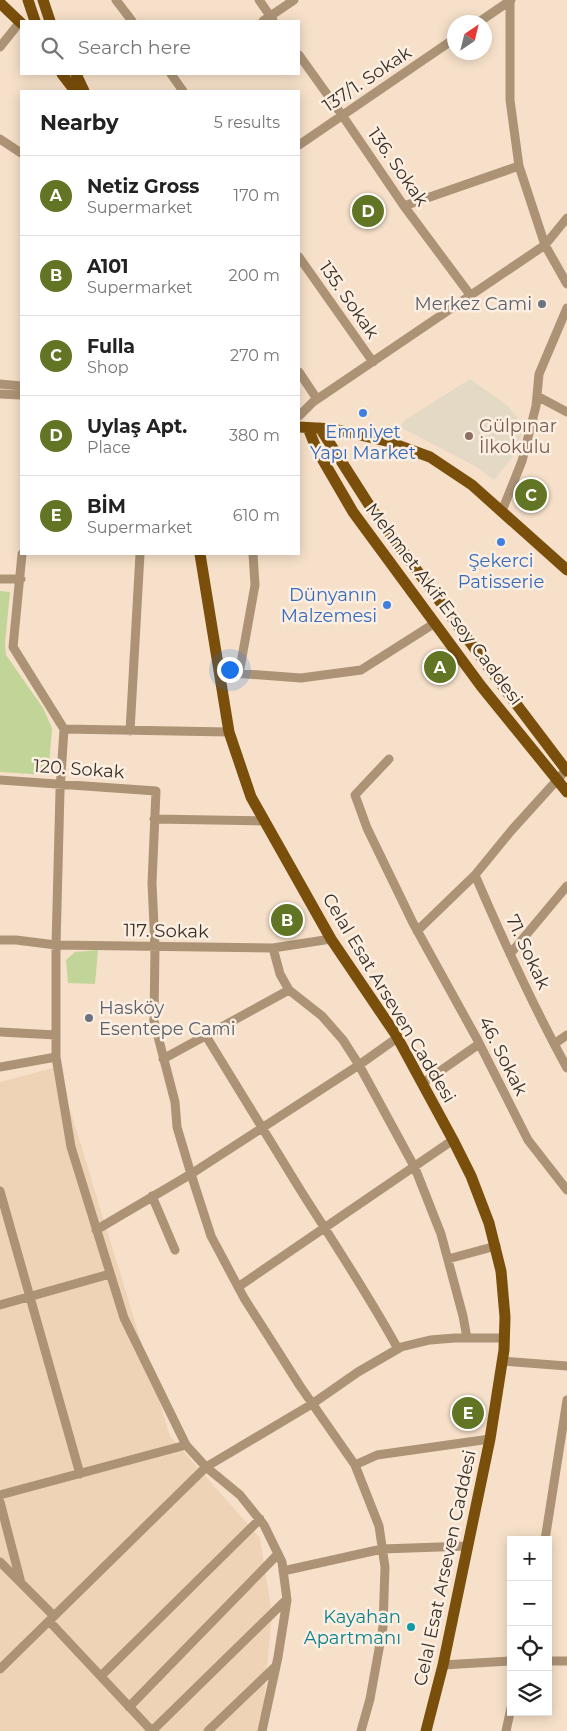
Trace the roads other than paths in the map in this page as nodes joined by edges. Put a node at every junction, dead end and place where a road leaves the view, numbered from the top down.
1 (28, 0) edge
2 (116, 0) edge
3 (259, 0) edge
4 (294, 0) edge
5 (511, 0) edge
6 (45, 1) edge
7 (0, 3) edge
8 (489, 15) edge
9 (34, 18) edge
10 (50, 20) edge
11 (131, 20) edge
12 (269, 20) edge
13 (20, 22) edge
14 (20, 24) edge
15 (447, 44) edge
16 (0, 47) edge
17 (300, 56) edge
18 (63, 75) edge
19 (76, 75) edge
20 (175, 75) edge
21 (74, 90) edge
22 (84, 90) edge
23 (182, 90) edge
24 (342, 115) junction
25 (0, 139) edge
26 (300, 144) edge
27 (20, 152) edge
28 (519, 166) junction
29 (404, 206) junction
30 (567, 218) edge
31 (545, 245) junction
32 (300, 258) edge
33 (567, 284) edge
34 (471, 296) junction
35 (567, 308) edge
36 (373, 362) junction
37 (300, 374) edge
38 (0, 384) edge
39 (20, 386) edge
40 (0, 394) edge
41 (20, 394) edge
42 (537, 396) junction
43 (317, 399) junction
44 (567, 412) edge
45 (300, 415) edge
46 (309, 428) edge
47 (502, 511) junction
48 (22, 555) edge
49 (140, 555) edge
50 (200, 555) edge
51 (253, 555) edge
52 (567, 570) edge
53 (0, 579) edge
54 (20, 579) junction
55 (435, 623) junction
56 (220, 672) junction
57 (239, 674) junction
58 (64, 729) junction
59 (130, 731) junction
60 (229, 732) junction
61 (390, 759) dead end
62 (567, 770) edge
63 (558, 779) junction
64 (0, 780) edge
65 (60, 785) junction
66 (567, 792) edge
67 (154, 819) junction
68 (265, 821) junction
69 (475, 875) junction
70 (567, 886) edge
71 (417, 931) junction
72 (331, 939) junction
73 (0, 940) edge
74 (56, 945) junction
75 (155, 947) junction
76 (273, 948) junction
77 (510, 954) junction
78 (289, 990) junction
79 (0, 1032) edge
80 (56, 1035) junction
81 (567, 1035) edge
82 (206, 1036) junction
83 (398, 1038) junction
84 (479, 1044) junction
85 (554, 1044) junction
86 (56, 1057) junction
87 (163, 1059) junction
88 (359, 1065) junction
89 (0, 1067) edge
90 (567, 1068) edge
91 (423, 1084) junction
92 (262, 1128) junction
93 (453, 1140) junction
94 (415, 1168) junction
95 (191, 1174) junction
96 (567, 1190) edge
97 (0, 1191) edge
98 (152, 1196) junction
99 (325, 1229) junction
100 (96, 1230) junction
101 (496, 1246) junction
102 (175, 1250) dead end
103 (448, 1259) junction
104 (110, 1274) junction
105 (238, 1287) junction
106 (30, 1297) junction
107 (0, 1305) edge
108 (467, 1338) junction
109 (505, 1338) junction
110 (398, 1349) junction
111 (503, 1361) junction
112 (567, 1366) edge
113 (567, 1400) edge
114 (312, 1404) junction
115 (490, 1439) junction
116 (186, 1446) junction
117 (355, 1465) junction
118 (206, 1467) junction
119 (80, 1474) junction
120 (0, 1495) edge
121 (0, 1502) edge
122 (260, 1520) junction
123 (545, 1536) edge
124 (468, 1546) junction
125 (382, 1549) junction
126 (278, 1554) junction
127 (0, 1562) edge
128 (283, 1571) junction
129 (21, 1583) junction
130 (287, 1600) junction
131 (51, 1619) junction
132 (567, 1660) edge
133 (507, 1661) edge
134 (552, 1661) edge
135 (443, 1665) junction
136 (276, 1666) junction
137 (0, 1669) edge
138 (100, 1676) junction
139 (129, 1707) junction
140 (509, 1716) edge
141 (152, 1731) edge
142 (208, 1731) edge
143 (262, 1731) edge
144 (361, 1731) edge
145 (426, 1731) edge
146 (506, 1731) edge

1 - 9 main road
2 - 11 street
3 - 12 street
4 - 12 street
5 - 8 street
5 - 28 street
6 - 9 street
6 - 10 main road
7 - 13 main road
14 - 16 street
15 - 24 street, 137/1. Sokak
17 - 24 street, 136. Sokak
18 - 21 main road
19 - 22 main road
20 - 23 street
24 - 26 street, 137/1. Sokak
24 - 29 street, 136. Sokak
25 - 27 street
28 - 29 street
28 - 31 street
29 - 34 street, 136. Sokak
30 - 31 street
31 - 33 street
31 - 34 street
32 - 36 street, 135. Sokak
34 - 36 street
35 - 42 street
36 - 43 street
37 - 43 street
38 - 39 street
40 - 41 street
42 - 44 street
42 - 47 street
43 - 45 street
46 - 47 main road
46 - 55 main road, Mehmet Akif Ersoy Caddesi
46 - 62 main road, Mehmet Akif Ersoy Caddesi
47 - 52 main road
48 - 54 street
49 - 59 street
50 - 56 main road, Celal Esat Arseven Caddesi
51 - 57 street
53 - 54 street
54 - 58 street
55 - 57 street
55 - 63 main road, Mehmet Akif Ersoy Caddesi
56 - 57 street
56 - 60 main road, Celal Esat Arseven Caddesi
58 - 59 street
58 - 65 street
59 - 60 street
60 - 68 main road, Celal Esat Arseven Caddesi
61 - 71 street, 46. Sokak
62 - 63 street
63 - 66 main road, Mehmet Akif Ersoy Caddesi
63 - 69 street
64 - 65 street, 120. Sokak
65 - 67 street, 120. Sokak
65 - 74 street
67 - 68 street
67 - 75 street
68 - 72 main road, Celal Esat Arseven Caddesi
69 - 71 street
69 - 77 street, 71. Sokak
70 - 77 street
71 - 84 street, 46. Sokak
72 - 76 street, 117. Sokak
72 - 83 main road, Celal Esat Arseven Caddesi
73 - 74 street, 117. Sokak
74 - 75 street, 117. Sokak
74 - 80 street
75 - 76 street, 117. Sokak
75 - 87 street
76 - 78 street
77 - 85 street, 71. Sokak
78 - 82 street
78 - 88 street
79 - 80 street
80 - 86 street
81 - 85 street
82 - 87 street
82 - 92 street
83 - 88 street
83 - 91 main road, Celal Esat Arseven Caddesi
84 - 91 street
84 - 96 street, 46. Sokak
85 - 90 street, 71. Sokak
86 - 89 street
86 - 100 street
87 - 95 street
88 - 92 street
88 - 94 street
91 - 93 main road, Celal Esat Arseven Caddesi
92 - 95 street
92 - 99 street
93 - 94 street
93 - 101 main road, Celal Esat Arseven Caddesi
94 - 99 street
94 - 103 street
95 - 98 street
95 - 105 street
97 - 106 street
98 - 100 street
98 - 102 street
99 - 105 street
99 - 110 street
100 - 104 street
101 - 103 street
101 - 109 main road, Celal Esat Arseven Caddesi
103 - 108 street
104 - 106 street
104 - 116 street
105 - 114 street
106 - 107 street
106 - 119 street
108 - 109 street
108 - 110 street
109 - 111 main road, Celal Esat Arseven Caddesi
110 - 114 street
111 - 112 street
111 - 115 main road, Celal Esat Arseven Caddesi
113 - 123 street
114 - 117 street
114 - 118 street
115 - 117 street
115 - 124 main road, Celal Esat Arseven Caddesi
116 - 118 street
116 - 119 street
117 - 125 street
118 - 122 street
118 - 131 street
119 - 120 street
121 - 129 street
122 - 126 street
122 - 138 street
124 - 125 street
124 - 135 main road, Celal Esat Arseven Caddesi
125 - 128 street
125 - 144 street
126 - 128 street
126 - 139 street
127 - 129 street
128 - 130 street
129 - 131 street
130 - 136 street
130 - 141 street
131 - 137 street
131 - 138 street
132 - 134 street
133 - 135 street
135 - 145 main road, Celal Esat Arseven Caddesi
136 - 142 street
136 - 143 street
138 - 139 street
139 - 141 street
140 - 146 street

